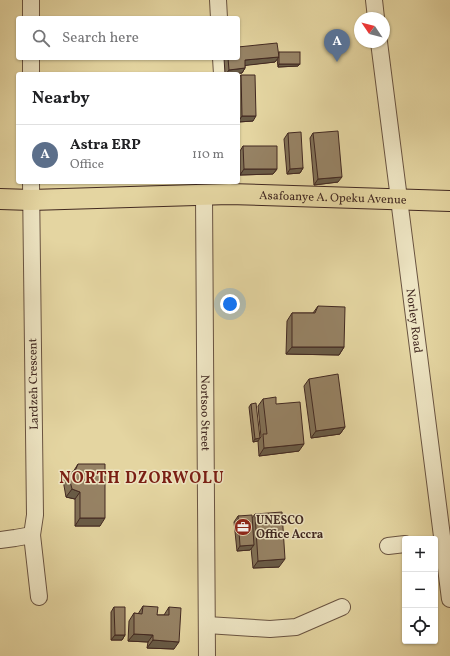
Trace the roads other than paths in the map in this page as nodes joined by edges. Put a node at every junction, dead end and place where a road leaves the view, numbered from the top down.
1 (30, 0) edge
2 (218, 0) edge
3 (374, 0) edge
4 (375, 12) edge
5 (31, 16) edge
6 (219, 16) edge
7 (380, 48) edge
8 (31, 60) edge
9 (221, 60) edge
10 (31, 72) edge
11 (222, 72) edge
12 (229, 188) edge
13 (31, 191) edge
14 (204, 195) junction
15 (0, 199) edge
16 (399, 200) junction
17 (450, 201) edge
18 (32, 535) junction
19 (0, 540) edge
20 (439, 540) edge
21 (402, 544) edge
22 (388, 546) dead end
23 (39, 597) dead end
24 (450, 598) edge
25 (342, 607) dead end
26 (207, 625) junction
27 (208, 656) edge

1 - 5 street
2 - 6 street
3 - 4 street
7 - 16 street, Norley Road
8 - 10 street
9 - 11 street
12 - 14 main road, Asafoanye A. Opeku Avenue
12 - 16 main road, Asafoanye A. Opeku Avenue
13 - 14 main road, Asafoanye A. Opeku Avenue
13 - 15 main road, Asafoanye A. Opeku Avenue
13 - 18 street, Lardzeh Crescent
14 - 26 street, Nortsoo Street
16 - 17 main road, Asafoanye A. Opeku Avenue
16 - 20 street, Norley Road
18 - 19 street
18 - 23 street, Lardzeh Crescent
20 - 24 street, Norley Road
21 - 22 street
25 - 26 street
26 - 27 street, Nortsoo Street

